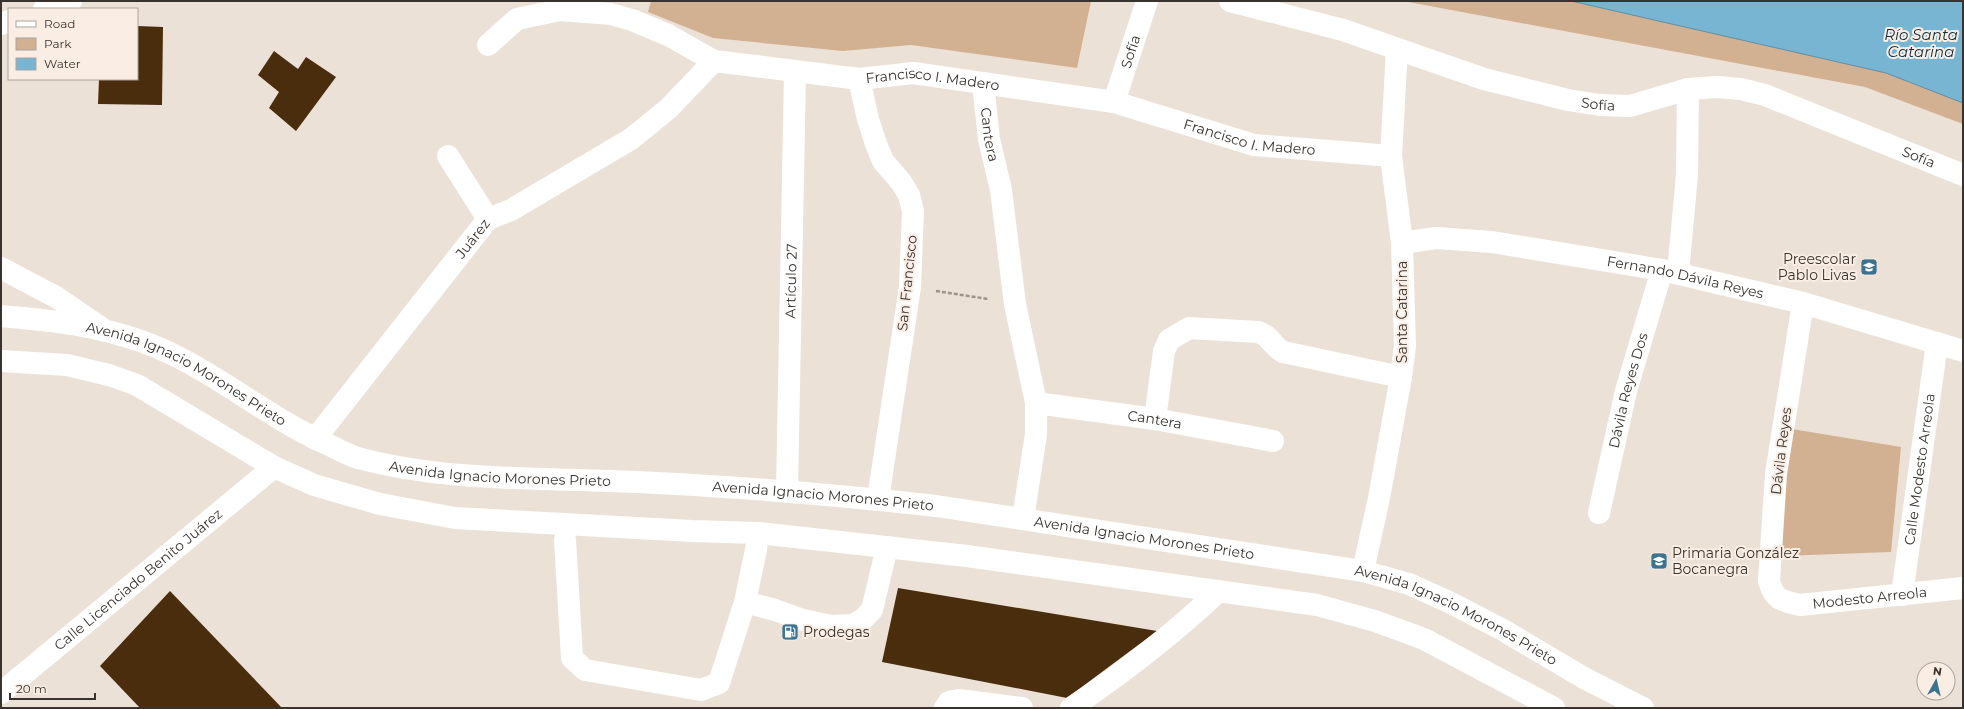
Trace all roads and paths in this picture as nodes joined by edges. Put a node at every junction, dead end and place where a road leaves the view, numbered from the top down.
1 (71, 1) edge
2 (1147, 1) edge
3 (1230, 1) edge
4 (47, 8) edge
5 (488, 45) dead end
6 (1397, 49) junction
7 (714, 61) junction
8 (795, 72) junction
9 (859, 79) junction
10 (983, 83) junction
11 (1688, 89) junction
12 (1114, 102) junction
13 (448, 156) dead end
14 (1392, 156) junction
15 (1963, 175) edge
16 (488, 219) junction
17 (1402, 243) junction
18 (1, 268) edge
19 (1670, 272) junction
20 (910, 287) junction
21 (1803, 303) junction
22 (1015, 304) junction
23 (1, 316) edge
24 (103, 329) junction
25 (1937, 343) junction
26 (1963, 351) edge
27 (1, 361) edge
28 (1401, 377) junction
29 (1036, 403) junction
30 (1155, 419) junction
31 (315, 439) junction
32 (1273, 441) dead end
33 (274, 466) junction
34 (787, 491) junction
35 (878, 500) junction
36 (1599, 512) dead end
37 (1023, 519) junction
38 (758, 533) junction
39 (565, 540) dead end
40 (887, 547) junction
41 (1363, 571) junction
42 (1963, 588) edge
43 (1219, 591) junction
44 (1902, 595) junction
45 (1778, 598) joint
46 (745, 602) junction
47 (1, 693) edge
48 (945, 708) edge
49 (1022, 708) edge
50 (1071, 708) edge
51 (1554, 708) edge
52 (1643, 708) edge

1 - 4 street
2 - 12 street, Sofía
3 - 6 street, Sofía
5 - 7 street, Francisco I. Madero
6 - 11 street, Sofía
6 - 14 street, Santa Catarina
7 - 8 street, Francisco I. Madero
7 - 16 street, Juárez
8 - 9 street, Francisco I. Madero
8 - 34 street, Artículo 27
9 - 10 street, Francisco I. Madero
9 - 20 street, San Francisco
10 - 12 street, Francisco I. Madero
10 - 22 street, Cantera
11 - 15 street, Sofía
11 - 19 street, Dávila Reyes Dos
12 - 14 street, Francisco I. Madero
13 - 16 street
14 - 17 street, Santa Catarina
16 - 31 street, Juárez
17 - 19 street, Fernando Dávila Reyes
17 - 28 street, Santa Catarina
18 - 24 street
19 - 21 street, Fernando Dávila Reyes
19 - 36 street, Dávila Reyes Dos
20 - 22 path
20 - 35 street, San Francisco
21 - 25 street, Fernando Dávila Reyes
21 - 45 street, Dávila Reyes
22 - 29 street, Cantera
23 - 24 street, Avenida Ignacio Morones Prieto
24 - 31 street, Avenida Ignacio Morones Prieto
25 - 26 street, Fernando Dávila Reyes
25 - 44 street, Calle Modesto Arreola
27 - 33 street, Avenida Ignacio Morones Prieto
28 - 30 street
28 - 41 street, Santa Catarina
29 - 30 street, Cantera
29 - 37 street, Cantera
30 - 32 street, Cantera
31 - 34 street, Avenida Ignacio Morones Prieto
33 - 38 street, Avenida Ignacio Morones Prieto
33 - 47 street, Calle Licenciado Benito Juárez
34 - 35 street, Avenida Ignacio Morones Prieto
35 - 37 street, Avenida Ignacio Morones Prieto
37 - 41 street, Avenida Ignacio Morones Prieto
38 - 40 street, Avenida Ignacio Morones Prieto
38 - 46 street
39 - 46 street
40 - 43 street, Avenida Ignacio Morones Prieto
40 - 46 street
41 - 52 street, Avenida Ignacio Morones Prieto
42 - 44 street, Modesto Arreola
43 - 50 street
43 - 51 street, Avenida Ignacio Morones Prieto
44 - 45 street, Modesto Arreola
48 - 49 street

